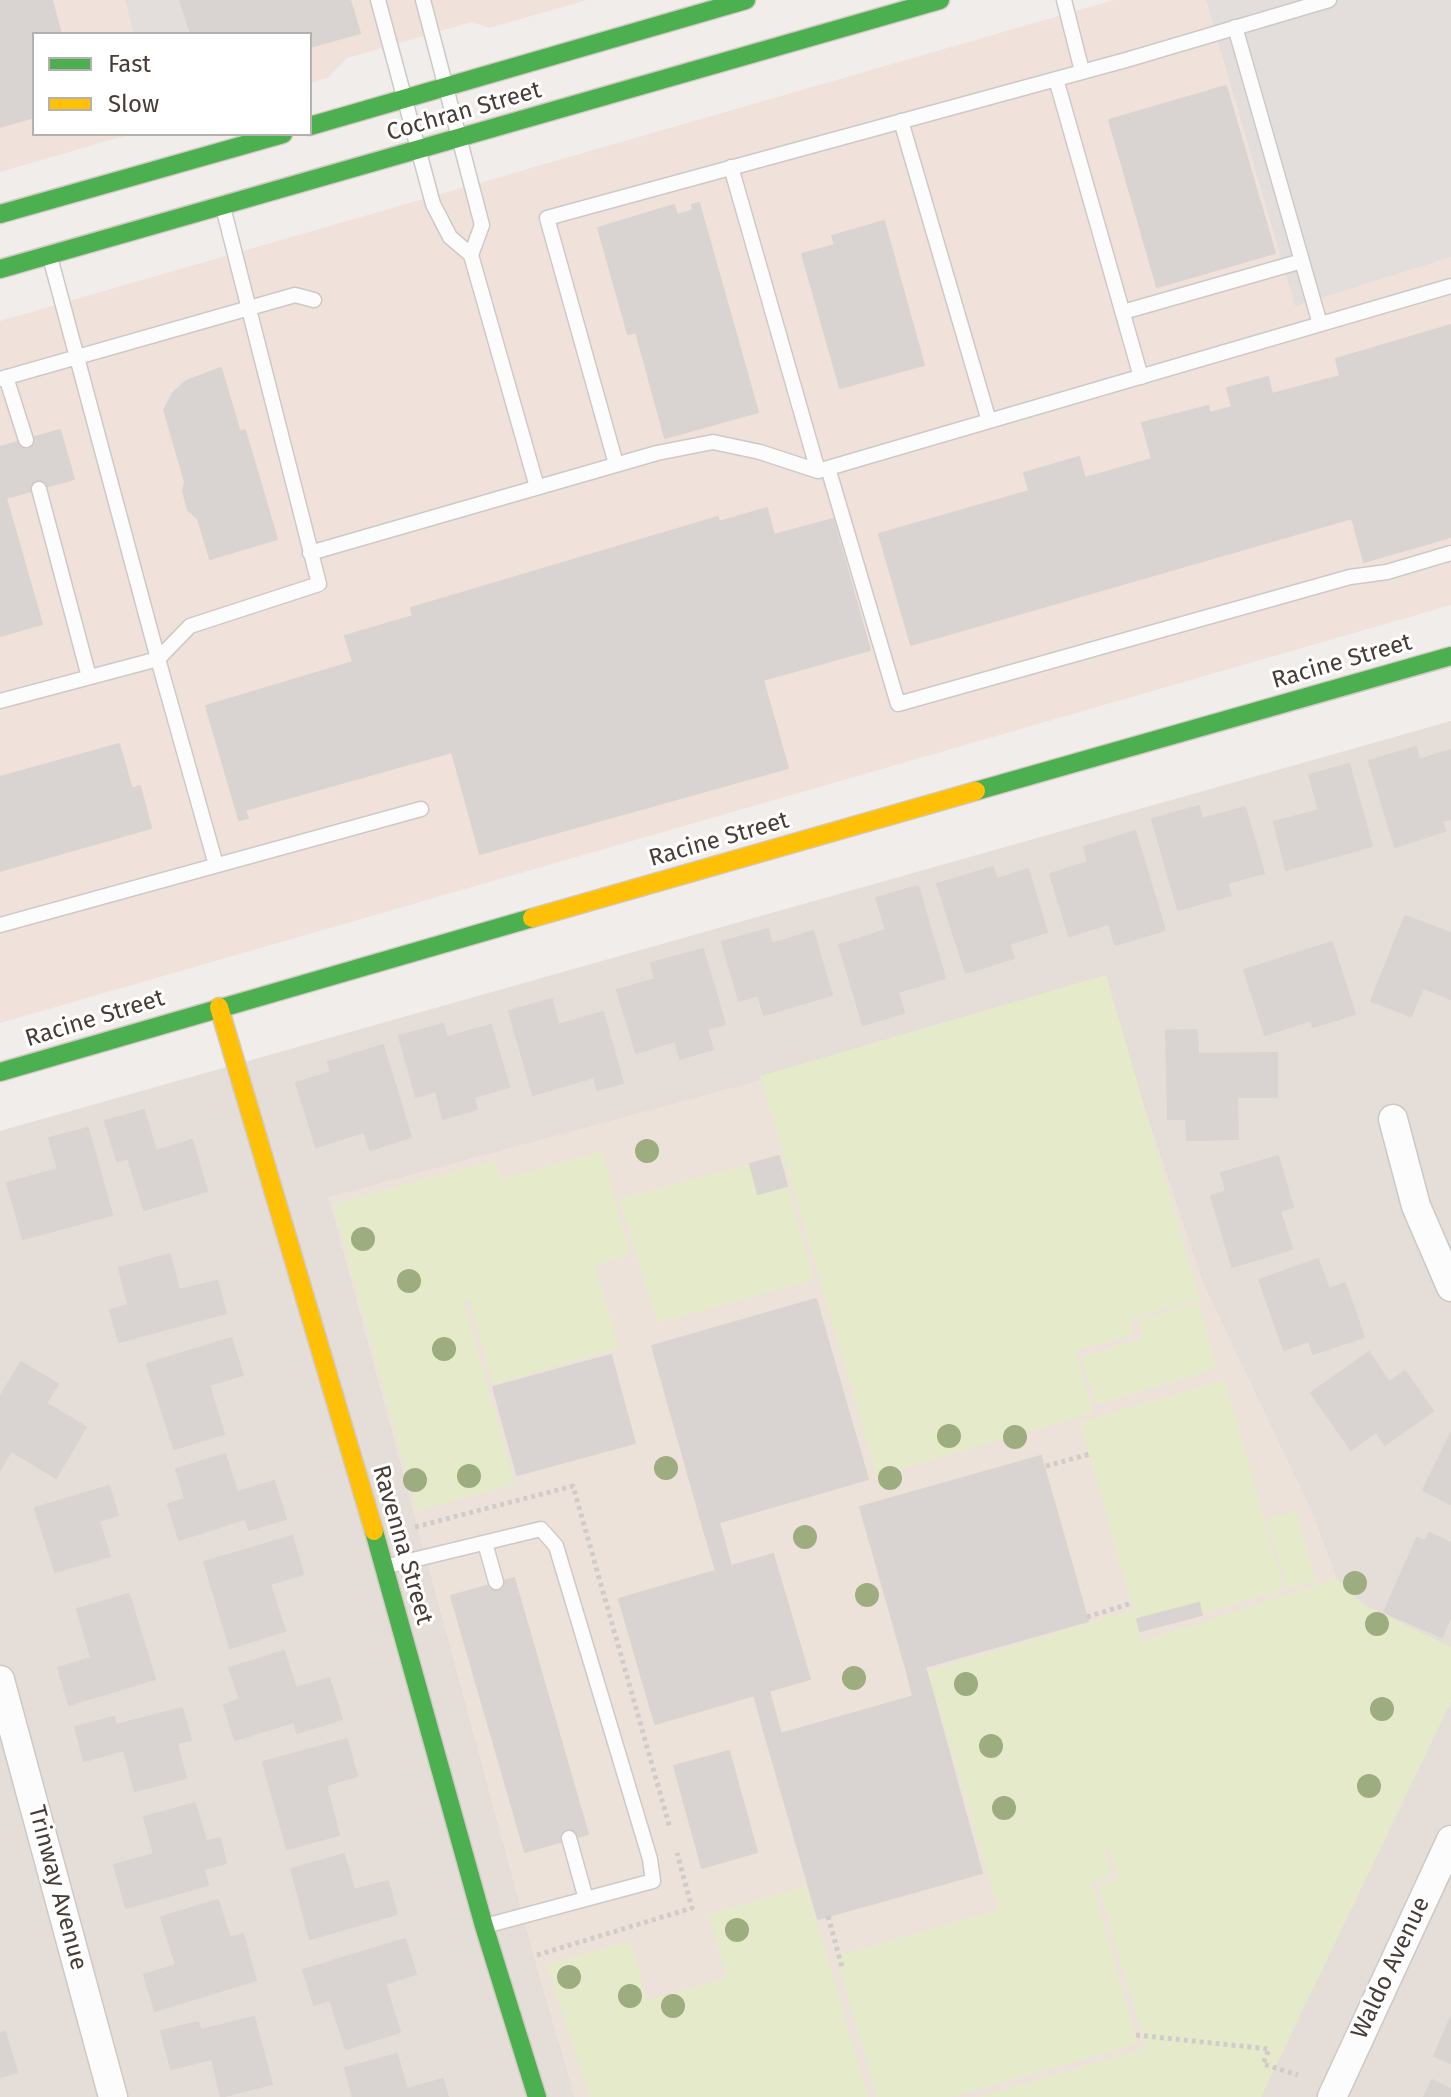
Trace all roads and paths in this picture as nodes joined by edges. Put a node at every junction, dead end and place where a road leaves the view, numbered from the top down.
1 (378, 0) edge
2 (423, 0) edge
3 (746, 0) edge
4 (940, 0) edge
5 (1064, 0) edge
6 (1329, 0) edge
7 (1235, 27) junction
8 (1082, 71) junction
9 (1056, 79) junction
10 (446, 88) junction
11 (406, 100) junction
12 (901, 121) junction
13 (312, 125) edge
14 (276, 136) edge
15 (460, 138) junction
16 (419, 150) junction
17 (731, 167) junction
18 (223, 206) junction
19 (0, 214) edge
20 (471, 255) junction
21 (49, 256) junction
22 (1302, 261) junction
23 (0, 269) edge
24 (1451, 286) edge
25 (314, 300) dead end
26 (248, 309) junction
27 (1123, 312) junction
28 (1320, 324) junction
29 (75, 358) junction
30 (1141, 377) junction
31 (3, 378) edge
32 (989, 421) junction
33 (26, 440) dead end
34 (616, 464) junction
35 (823, 470) junction
36 (537, 487) junction
37 (39, 489) dead end
38 (310, 553) junction
39 (1451, 553) edge
40 (1451, 656) edge
41 (158, 659) junction
42 (89, 677) junction
43 (0, 701) edge
44 (421, 809) dead end
45 (216, 865) junction
46 (0, 925) edge
47 (219, 1007) junction
48 (0, 1072) edge
49 (1393, 1119) dead end
50 (1451, 1287) edge
51 (1090, 1454) dead end
52 (1046, 1466) dead end
53 (485, 1543) junction
54 (385, 1567) junction
55 (496, 1582) dead end
56 (1132, 1603) dead end
57 (1087, 1617) dead end
58 (0, 1680) edge
59 (569, 1838) dead end
60 (1451, 1840) edge
61 (586, 1899) junction
62 (828, 1916) dead end
63 (484, 1926) junction
64 (842, 1967) dead end
65 (1136, 2035) dead end
66 (1298, 2075) dead end
67 (113, 2097) edge
68 (537, 2097) edge
69 (1332, 2097) edge

1 - 11 lane
2 - 10 lane
3 - 10 street, Cochran Street
4 - 15 street, Cochran Street
5 - 8 lane
6 - 7 lane
7 - 8 lane
7 - 22 lane
8 - 9 lane
9 - 12 lane
9 - 27 lane
10 - 11 street, Cochran Street
10 - 15 lane
11 - 13 street, Cochran Street
11 - 16 lane
12 - 17 lane
12 - 32 lane
14 - 19 street
15 - 16 street, Cochran Street
15 - 20 lane
16 - 18 street, Cochran Street
16 - 20 lane
17 - 34 lane
17 - 35 lane
18 - 21 street, Cochran Street
18 - 26 lane
20 - 36 lane
21 - 23 street, Cochran Street
21 - 29 lane
22 - 27 lane
22 - 28 lane
24 - 28 lane
25 - 26 lane
26 - 29 lane
26 - 38 lane
27 - 30 lane
28 - 30 lane
29 - 31 lane
29 - 41 lane
30 - 32 lane
31 - 33 lane
32 - 35 lane
34 - 35 lane
34 - 36 lane
35 - 39 lane
36 - 38 lane
37 - 42 lane
38 - 41 lane
40 - 47 street, Racine Street
41 - 42 lane
41 - 45 lane
42 - 43 lane
44 - 45 lane
45 - 46 lane
47 - 48 street, Racine Street
47 - 54 street, Ravenna Street
49 - 50 street
51 - 52 path
53 - 54 lane
53 - 55 lane
53 - 61 lane
54 - 63 street, Ravenna Street
56 - 57 path
58 - 67 street, Trinway Avenue
59 - 61 lane
60 - 69 street, Waldo Avenue
61 - 63 lane
62 - 64 path
63 - 68 street, Ravenna Street
65 - 66 path

